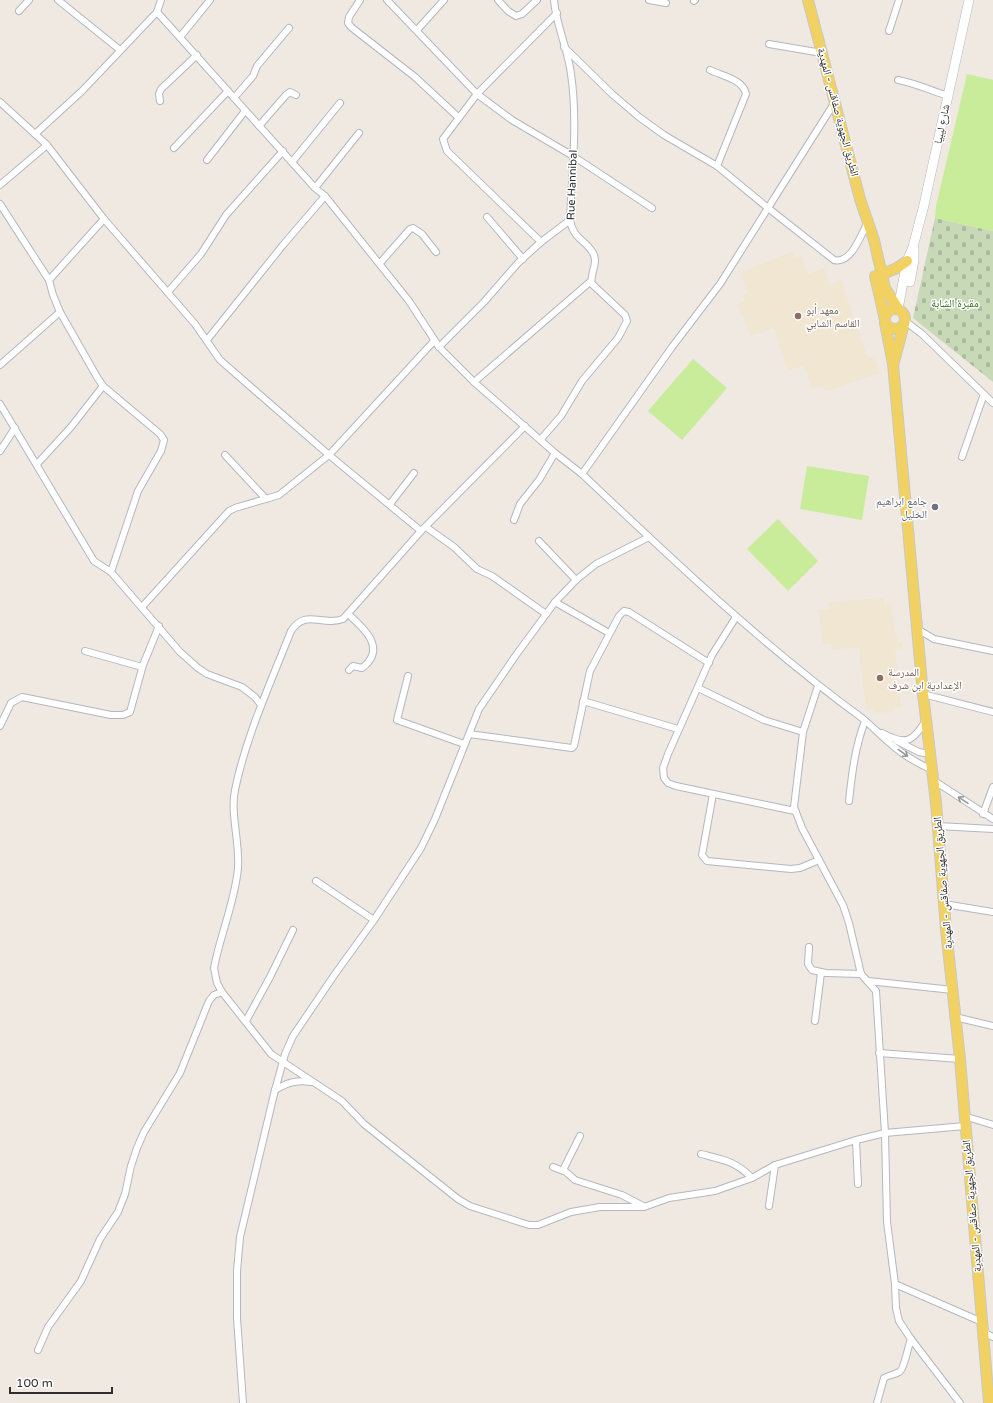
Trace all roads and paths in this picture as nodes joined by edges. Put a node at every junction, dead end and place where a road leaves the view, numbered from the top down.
1 (29, 0) edge
2 (58, 0) edge
3 (161, 0) edge
4 (210, 0) edge
5 (360, 0) edge
6 (387, 0) edge
7 (444, 0) edge
8 (498, 0) edge
9 (537, 0) edge
10 (649, 0) edge
11 (808, 0) edge
12 (899, 0) edge
13 (969, 0) edge
14 (553, 1) edge
15 (666, 3) dead end
16 (19, 11) dead end
17 (157, 12) junction
18 (557, 13) junction
19 (289, 28) dead end
20 (417, 30) junction
21 (889, 31) dead end
22 (180, 37) junction
23 (769, 44) dead end
24 (564, 47) junction
25 (120, 50) junction
26 (822, 52) junction
27 (197, 55) junction
28 (710, 70) dead end
29 (898, 80) dead end
30 (228, 91) junction
31 (477, 94) junction
32 (296, 95) dead end
33 (948, 96) junction
34 (234, 98) junction
35 (160, 101) dead end
36 (0, 102) edge
37 (835, 102) junction
38 (340, 103) dead end
39 (245, 111) junction
40 (458, 117) junction
41 (259, 126) junction
42 (35, 134) junction
43 (359, 134) dead end
44 (47, 145) junction
45 (174, 148) dead end
46 (283, 151) junction
47 (573, 156) junction
48 (207, 160) dead end
49 (292, 162) junction
50 (717, 166) junction
51 (0, 185) edge
52 (315, 188) junction
53 (325, 196) junction
54 (0, 204) edge
55 (652, 208) dead end
56 (768, 208) junction
57 (487, 217) dead end
58 (104, 219) junction
59 (570, 220) junction
60 (868, 224) junction
61 (541, 242) junction
62 (914, 247) junction
63 (436, 252) dead end
64 (523, 259) junction
65 (908, 260) junction
66 (380, 263) junction
67 (879, 275) junction
68 (50, 280) junction
69 (591, 281) junction
70 (168, 292) junction
71 (60, 312) junction
72 (903, 317) junction
73 (885, 321) junction
74 (207, 340) junction
75 (434, 341) junction
76 (439, 347) junction
77 (893, 364) junction
78 (0, 365) edge
79 (474, 382) junction
80 (103, 386) junction
81 (984, 394) junction
82 (993, 403) edge
83 (0, 404) edge
84 (525, 426) junction
85 (15, 428) junction
86 (541, 439) junction
87 (0, 451) edge
88 (555, 453) junction
89 (224, 455) dead end
90 (329, 455) junction
91 (962, 457) dead end
92 (37, 464) junction
93 (414, 473) dead end
94 (582, 474) junction
95 (266, 499) junction
96 (390, 504) junction
97 (514, 520) dead end
98 (423, 529) junction
99 (649, 537) junction
100 (539, 541) dead end
101 (111, 572) junction
102 (576, 580) junction
103 (555, 602) junction
104 (142, 607) junction
105 (348, 614) junction
106 (546, 614) junction
107 (736, 617) junction
108 (159, 626) junction
109 (918, 630) junction
110 (609, 633) junction
111 (85, 651) dead end
112 (993, 651) edge
113 (709, 664) junction
114 (142, 667) junction
115 (349, 670) dead end
116 (408, 676) dead end
117 (818, 686) junction
118 (698, 688) junction
119 (923, 694) junction
120 (583, 701) junction
121 (261, 705) junction
122 (993, 712) edge
123 (926, 720) junction
124 (866, 721) junction
125 (0, 726) edge
126 (678, 729) junction
127 (877, 730) junction
128 (803, 732) junction
129 (469, 734) junction
130 (891, 738) junction
131 (464, 744) junction
132 (930, 754) junction
133 (932, 775) junction
134 (993, 787) edge
135 (713, 794) junction
136 (849, 801) dead end
137 (795, 811) junction
138 (983, 814) junction
139 (993, 819) edge
140 (938, 826) junction
141 (993, 829) edge
142 (819, 860) junction
143 (316, 881) dead end
144 (944, 904) junction
145 (993, 912) edge
146 (374, 920) junction
147 (293, 930) dead end
148 (809, 947) dead end
149 (821, 973) junction
150 (861, 974) junction
151 (868, 982) junction
152 (953, 990) junction
153 (222, 992) junction
154 (955, 1017) junction
155 (246, 1021) junction
156 (815, 1021) dead end
157 (993, 1026) edge
158 (879, 1054) junction
159 (960, 1059) junction
160 (284, 1062) junction
161 (313, 1082) junction
162 (276, 1090) junction
163 (964, 1116) junction
164 (993, 1125) edge
165 (965, 1126) junction
166 (885, 1133) junction
167 (580, 1136) dead end
168 (856, 1140) junction
169 (701, 1154) dead end
170 (775, 1165) junction
171 (553, 1167) dead end
172 (563, 1170) junction
173 (752, 1178) junction
174 (858, 1184) dead end
175 (769, 1206) dead end
176 (644, 1207) junction
177 (895, 1284) junction
178 (983, 1327) junction
179 (993, 1336) edge
180 (911, 1339) junction
181 (38, 1350) dead end
182 (243, 1403) edge
183 (877, 1403) edge
184 (960, 1403) edge
185 (989, 1403) edge

1 - 16 street
2 - 25 street
3 - 17 street
4 - 22 street
5 - 40 street
6 - 20 street
7 - 20 street
8 - 9 street
10 - 15 street
11 - 26 main road, الطريق الجهوية صفاقس - المهدية
12 - 21 street
13 - 33 main road, شارع ليبيا
14 - 18 street, Rue Hannibal
17 - 22 street
17 - 25 street
18 - 24 street, Rue Hannibal
18 - 31 street
19 - 34 street
20 - 31 street
22 - 27 street
23 - 26 street
24 - 47 street, Rue Hannibal
24 - 50 street
25 - 42 street
26 - 37 main road, الطريق الجهوية صفاقس - المهدية
27 - 30 street
27 - 35 street
28 - 50 street
29 - 33 street
30 - 34 street
30 - 45 street
31 - 40 street
31 - 47 street
32 - 41 street
33 - 62 main road, شارع ليبيا
34 - 39 street
36 - 42 street
37 - 56 street
37 - 60 main road, الطريق الجهوية صفاقس - المهدية
38 - 49 street
39 - 41 street
39 - 48 street
40 - 61 street
41 - 46 street
42 - 44 street
43 - 52 street
44 - 51 street
44 - 58 street
46 - 49 street
46 - 70 street
47 - 55 street
47 - 59 street, Rue Hannibal
49 - 52 street
50 - 56 street
52 - 53 street
53 - 66 street
53 - 74 street
54 - 68 street
56 - 60 street
56 - 94 street
57 - 64 street
58 - 68 street
58 - 70 street
59 - 61 street
59 - 69 street, Rue Hannibal
60 - 67 main road, الطريق الجهوية صفاقس - المهدية
61 - 64 street
62 - 65 main road, شارع ليبيا
62 - 72 main road, شارع ليبيا
63 - 66 street
64 - 76 street
65 - 67 main road
65 - 72 main road, شارع ليبيا
66 - 75 street
67 - 72 main road, الطريق الجهوية صفاقس - المهدية
67 - 73 main road, الطريق الجهوية صفاقس - المهدية
68 - 71 street
69 - 79 street
69 - 86 street
70 - 74 street
71 - 78 street
71 - 80 street
72 - 73 main road
72 - 73 main road
72 - 77 main road, الطريق الجهوية صفاقس - المهدية
72 - 81 street
73 - 77 main road, الطريق الجهوية صفاقس - المهدية
74 - 90 street
75 - 76 street
75 - 90 street
76 - 79 street
77 - 109 main road, الطريق الجهوية صفاقس - المهدية
79 - 84 street
80 - 92 street
80 - 101 street
81 - 82 street
81 - 91 street
83 - 85 street
84 - 86 street
84 - 98 street
85 - 87 street
85 - 92 street
86 - 88 street
88 - 94 street
88 - 97 street
89 - 95 street
90 - 95 street
90 - 96 street
92 - 101 street
93 - 96 street
94 - 99 street
95 - 104 street
96 - 98 street
98 - 105 street
98 - 106 street
99 - 102 street
99 - 107 street
100 - 102 street
101 - 104 street
102 - 103 street
103 - 106 street
103 - 110 street
104 - 108 street
105 - 115 street
105 - 121 street
106 - 129 street
107 - 113 street
107 - 117 street
108 - 114 street
108 - 121 street
109 - 112 street
109 - 119 main road, الطريق الجهوية صفاقس - المهدية
110 - 113 street
110 - 120 street
111 - 114 street
113 - 118 street
114 - 125 street
116 - 131 street
117 - 124 street
117 - 128 street
118 - 126 street
118 - 128 street
119 - 122 street
119 - 123 main road, الطريق الجهوية صفاقس - المهدية
120 - 126 street
120 - 129 street
121 - 153 street
123 - 130 street
123 - 132 main road, الطريق الجهوية صفاقس - المهدية
124 - 127 street
124 - 136 street
126 - 135 street
127 - 130 street
127 -> 133 street
128 - 137 street
129 - 131 street
130 - 132 street
131 - 146 street
132 - 133 main road, الطريق الجهوية صفاقس - المهدية
138 -> 133 street
133 - 140 main road, الطريق الجهوية صفاقس - المهدية
134 - 138 street
135 - 137 street
135 - 142 street
137 - 142 street
138 - 139 street
140 - 141 street
140 - 144 main road, الطريق الجهوية صفاقس - المهدية
142 - 150 street
143 - 146 street
144 - 145 street
144 - 152 main road, الطريق الجهوية صفاقس - المهدية
146 - 160 street
147 - 155 street
148 - 149 street
149 - 150 street
149 - 156 street
150 - 151 street
151 - 152 street
151 - 158 street
152 - 154 main road, الطريق الجهوية صفاقس - المهدية
153 - 155 street
153 - 181 street
154 - 157 street
154 - 159 main road, الطريق الجهوية صفاقس - المهدية
155 - 160 street
158 - 159 street
158 - 166 street
159 - 163 main road, الطريق الجهوية صفاقس - المهدية
160 - 161 street
160 - 162 street
161 - 162 street
161 - 176 street
162 - 182 street
163 - 164 street
163 - 165 main road, الطريق الجهوية صفاقس - المهدية
165 - 166 street
165 - 178 main road, الطريق الجهوية صفاقس - المهدية
166 - 168 street
166 - 177 street
167 - 172 street
168 - 170 street
168 - 174 street
169 - 173 street
170 - 173 street
170 - 175 street
171 - 172 street
172 - 176 street
173 - 176 street
177 - 178 street
177 - 180 street
178 - 179 street
178 - 185 main road, الطريق الجهوية صفاقس - المهدية
180 - 183 street
180 - 184 street

